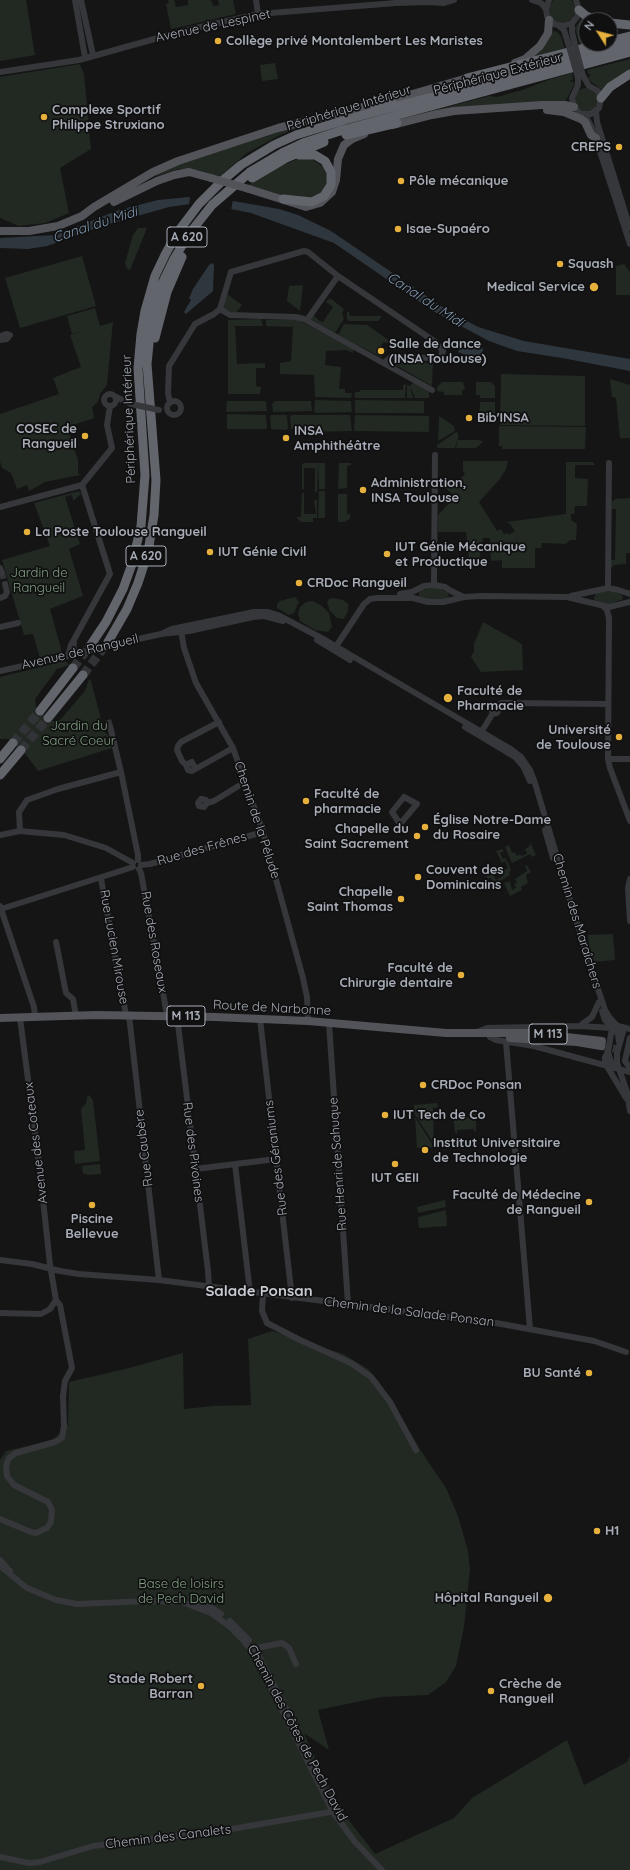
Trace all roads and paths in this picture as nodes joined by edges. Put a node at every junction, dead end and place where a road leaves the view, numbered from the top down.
1 (75, 0) edge
2 (81, 0) edge
3 (256, 0) edge
4 (454, 0) edge
5 (532, 0) edge
6 (549, 0) edge
7 (576, 0) edge
8 (431, 1) edge
9 (444, 1) edge
10 (546, 9) junction
11 (579, 10) junction
12 (581, 12) edge
13 (258, 14) junction
14 (549, 20) junction
15 (572, 23) junction
16 (618, 24) edge
17 (630, 25) edge
18 (560, 26) junction
19 (630, 36) edge
20 (618, 39) edge
21 (571, 42) junction
22 (630, 44) edge
23 (130, 45) junction
24 (578, 50) edge
25 (131, 52) dead end
26 (630, 52) edge
27 (93, 55) junction
28 (85, 57) junction
29 (0, 72) edge
30 (630, 74) edge
31 (580, 77) junction
32 (467, 78) junction
33 (589, 86) junction
34 (576, 90) junction
35 (601, 98) junction
36 (392, 100) junction
37 (574, 107) junction
38 (510, 108) junction
39 (596, 111) junction
40 (585, 115) junction
41 (397, 123) junction
42 (318, 128) junction
43 (596, 138) junction
44 (286, 158) junction
45 (283, 199) junction
46 (82, 216) junction
47 (630, 228) edge
48 (0, 231) edge
49 (630, 244) edge
50 (338, 276) junction
51 (220, 309) junction
52 (306, 320) junction
53 (0, 336) edge
54 (0, 340) edge
55 (384, 363) junction
56 (432, 390) dead end
57 (116, 397) junction
58 (149, 398) junction
59 (170, 402) junction
60 (131, 404) junction
61 (112, 405) junction
62 (167, 410) junction
63 (436, 455) dead end
64 (609, 464) dead end
65 (82, 485) junction
66 (0, 507) edge
67 (5, 584) tunnel mouth
68 (434, 585) junction
69 (418, 588) junction
70 (608, 588) junction
71 (595, 590) junction
72 (451, 591) junction
73 (623, 592) junction
74 (630, 594) edge
75 (464, 597) junction
76 (567, 597) junction
77 (0, 598) edge
78 (416, 598) junction
79 (449, 600) junction
80 (630, 602) edge
81 (593, 603) junction
82 (620, 605) junction
83 (604, 606) junction
84 (259, 614) joint
85 (609, 618) junction
86 (18, 623) dead end
87 (0, 627) edge
88 (181, 630) junction
89 (74, 641) junction
90 (112, 643) junction
91 (90, 646) tunnel mouth
92 (335, 647) junction
93 (76, 654) junction
94 (68, 656) junction
95 (73, 668) tunnel mouth
96 (0, 671) edge
97 (83, 675) tunnel mouth
98 (608, 704) junction
99 (40, 711) tunnel mouth
100 (48, 718) tunnel mouth
101 (219, 722) junction
102 (110, 726) tunnel mouth
103 (481, 734) junction
104 (13, 743) tunnel mouth
105 (232, 748) junction
106 (21, 750) tunnel mouth
107 (0, 759) edge
108 (608, 759) junction
109 (630, 759) edge
110 (121, 772) junction
111 (0, 775) edge
112 (245, 782) junction
113 (207, 803) dead end
114 (630, 821) edge
115 (20, 831) junction
116 (263, 832) junction
117 (0, 835) edge
118 (137, 865) junction
119 (101, 879) junction
120 (630, 879) edge
121 (1, 907) edge
122 (630, 921) edge
123 (56, 942) dead end
124 (599, 1002) junction
125 (127, 1015) junction
126 (76, 1016) junction
127 (167, 1016) junction
128 (177, 1016) junction
129 (35, 1017) junction
130 (0, 1018) edge
131 (20, 1018) junction
132 (260, 1019) junction
133 (308, 1021) junction
134 (329, 1023) junction
135 (580, 1026) junction
136 (615, 1027) junction
137 (630, 1029) edge
138 (446, 1033) junction
139 (476, 1033) junction
140 (490, 1037) junction
141 (630, 1038) edge
142 (506, 1042) junction
143 (604, 1046) junction
144 (606, 1065) junction
145 (630, 1068) edge
146 (620, 1070) junction
147 (630, 1072) edge
148 (630, 1096) edge
149 (628, 1103) junction
150 (630, 1111) edge
151 (276, 1159) junction
152 (235, 1164) junction
153 (195, 1169) junction
154 (0, 1260) edge
155 (51, 1269) junction
156 (159, 1280) junction
157 (209, 1287) junction
158 (250, 1292) junction
159 (263, 1294) junction
160 (292, 1298) junction
161 (56, 1300) junction
162 (348, 1304) junction
163 (0, 1313) edge
164 (530, 1329) junction
165 (626, 1352) dead end
166 (416, 1450) dead end
167 (0, 1519) edge
168 (0, 1560) edge
169 (0, 1566) edge
170 (252, 1649) junction
171 (296, 1664) dead end
172 (335, 1811) junction
173 (0, 1858) edge
174 (382, 1870) edge

1 - 28 street
2 - 27 street
3 - 13 street
4 - 9 street, Avenue de Lespinet
5 - 10 street
6 - 10 street
7 - 11 street
8 - 9 street, Avenue de Lespinet
8 - 13 street, Avenue de Lespinet
10 - 14 street
11 - 12 highway
11 - 15 street
13 - 23 street, Avenue de Lespinet
14 - 18 street
14 - 32 main road
15 - 18 street
15 - 21 street
16 - 17 highway
18 - 21 street
19 - 20 highway
21 - 31 street, bridge
22 - 42 highway, Périphérique Intérieur / A 620
23 - 25 street
23 - 27 street, Avenue de Lespinet
24 - 32 highway
26 - 58 highway, Périphérique Extérieur / A 620
27 - 28 street, Avenue de Lespinet
28 - 29 street, Avenue de Lespinet
30 - 35 highway
31 - 33 street
31 - 34 street
32 - 36 main road
33 - 34 street
33 - 35 street
34 - 37 street
35 - 39 street
36 - 42 highway
36 - 46 main road
37 - 38 main road
37 - 40 street
38 - 41 main road
38 - 43 main road
39 - 40 street
39 - 47 street
40 - 43 street
41 - 44 highway
41 - 45 main road
42 - 91 highway, Périphérique Intérieur / A 620
43 - 49 street
44 - 45 highway
44 - 58 highway
45 - 46 main road, bridge
46 - 48 main road
50 - 51 street
50 - 52 street
50 - 55 street
51 - 52 street
51 - 59 street
52 - 55 street
53 - 54 street
55 - 56 street
57 - 60 street
57 - 61 street
57 - 61 street
58 - 90 highway, Périphérique Extérieur / A 620
59 - 62 street
59 - 62 street
60 - 61 street
60 - 62 street, bridge
61 - 65 street
63 - 68 street
64 - 70 street
65 - 66 street
65 - 89 street
67 - 77 street
68 - 69 street
68 - 72 street
69 - 78 street
69 - 92 street
70 - 71 street
70 - 73 street
71 - 76 street
71 - 81 street
72 - 75 street
72 - 79 street
73 - 74 street
73 - 82 street
75 - 76 street
75 - 79 street
76 - 81 street
78 - 79 street
78 - 92 street
80 - 82 street
81 - 83 street
82 - 83 street
82 - 85 street
83 - 85 street
84 - 88 street, Avenue de Rangueil
84 - 92 street, Chemin des Maraîchers
85 - 98 street
86 - 87 street
88 - 90 street, Avenue de Rangueil
88 - 101 street, Chemin de la Pélude
89 - 93 street
89 - 94 street
90 - 93 street, Avenue de Rangueil, bridge
92 - 103 street, Chemin des Maraîchers
93 - 94 street, Avenue de Rangueil
94 - 96 street, Avenue de Rangueil
95 - 99 highway
97 - 100 highway
98 - 103 street
98 - 108 street
101 - 105 street, Chemin de la Pélude
101 - 105 street
102 - 110 street, Rue des Roseaux
103 - 124 street, Chemin des Maraîchers
103 - 136 street, Chemin des Maraîchers
104 - 107 highway
105 - 112 street, Chemin de la Pélude
106 - 111 highway
108 - 109 street
108 - 114 street
110 - 115 street
110 - 118 street, Rue des Roseaux
112 - 113 street
112 - 116 street, Chemin de la Pélude
115 - 117 street
115 - 118 street
116 - 118 street, Rue des Frênes
116 - 133 street, Chemin de la Pélude
118 - 119 street, Rue des Frênes
118 - 127 street, Rue des Roseaux
119 - 121 street, Rue des Frênes
119 - 125 street, Rue Lucien Mirouse
120 - 122 street
121 - 129 street
123 - 126 street
124 - 135 street
124 - 136 street, Chemin des Maraîchers
125 - 126 main road, Route de Narbonne / M 113
125 - 127 main road, Route de Narbonne / M 113
125 - 156 street, Rue Caubère
126 - 129 main road, Route de Narbonne / M 113
127 - 128 main road, Route de Narbonne / M 113
128 - 132 main road, Route de Narbonne / M 113
128 - 153 street, Rue des Pivoines
129 - 131 main road, Route de Narbonne / M 113
130 - 131 main road, Route de Narbonne / M 113
131 - 155 street, Avenue des Coteaux
132 - 133 main road, Route de Narbonne / M 113
132 - 151 street, Rue des Géraniums
133 - 134 main road, Route de Narbonne / M 113
134 - 138 main road, Route de Narbonne / M 113
134 - 162 street, Rue Henri de Sahuque
135 - 136 street, Route de Narbonne
135 - 139 street, Route de Narbonne
136 - 137 street, Route de Narbonne
136 - 143 street
136 - 146 street
138 - 139 main road, Route de Narbonne / M 113
138 - 140 main road, Route de Narbonne / M 113
139 - 143 main road, Route de Narbonne / M 113
140 - 142 street, Route de Narbonne
140 - 143 main road, Route de Narbonne / M 113
141 - 145 street
142 - 144 street, Route de Narbonne
142 - 164 street
143 - 144 street
143 - 146 street
144 - 146 street, Route de Narbonne
144 - 149 street
146 - 147 street, Route de Narbonne
146 - 149 street
148 - 149 street
149 - 150 street
151 - 152 street
151 - 160 street, Rue des Géraniums
152 - 153 street
152 - 158 street
153 - 157 street, Rue des Pivoines
154 - 155 street, Chemin de la Salade Ponsan
155 - 156 street, Chemin de la Salade Ponsan
155 - 161 street, Avenue des Coteaux
156 - 157 street, Chemin de la Salade Ponsan
157 - 158 street, Chemin de la Salade Ponsan
158 - 159 street, Chemin de la Salade Ponsan
159 - 160 street, Chemin de la Salade Ponsan
159 - 166 street
160 - 162 street, Chemin de la Salade Ponsan
161 - 163 street
161 - 167 street, Avenue des Coteaux
162 - 164 street, Chemin de la Salade Ponsan
164 - 165 street, Chemin de la Salade Ponsan
168 - 170 street, Chemin des Côtes de Pech David
169 - 170 street, Chemin des Côtes de Pech David
170 - 171 street
170 - 172 street, Chemin des Côtes de Pech David
172 - 173 street, Chemin des Canalets
172 - 174 street, Chemin des Côtes de Pech David

